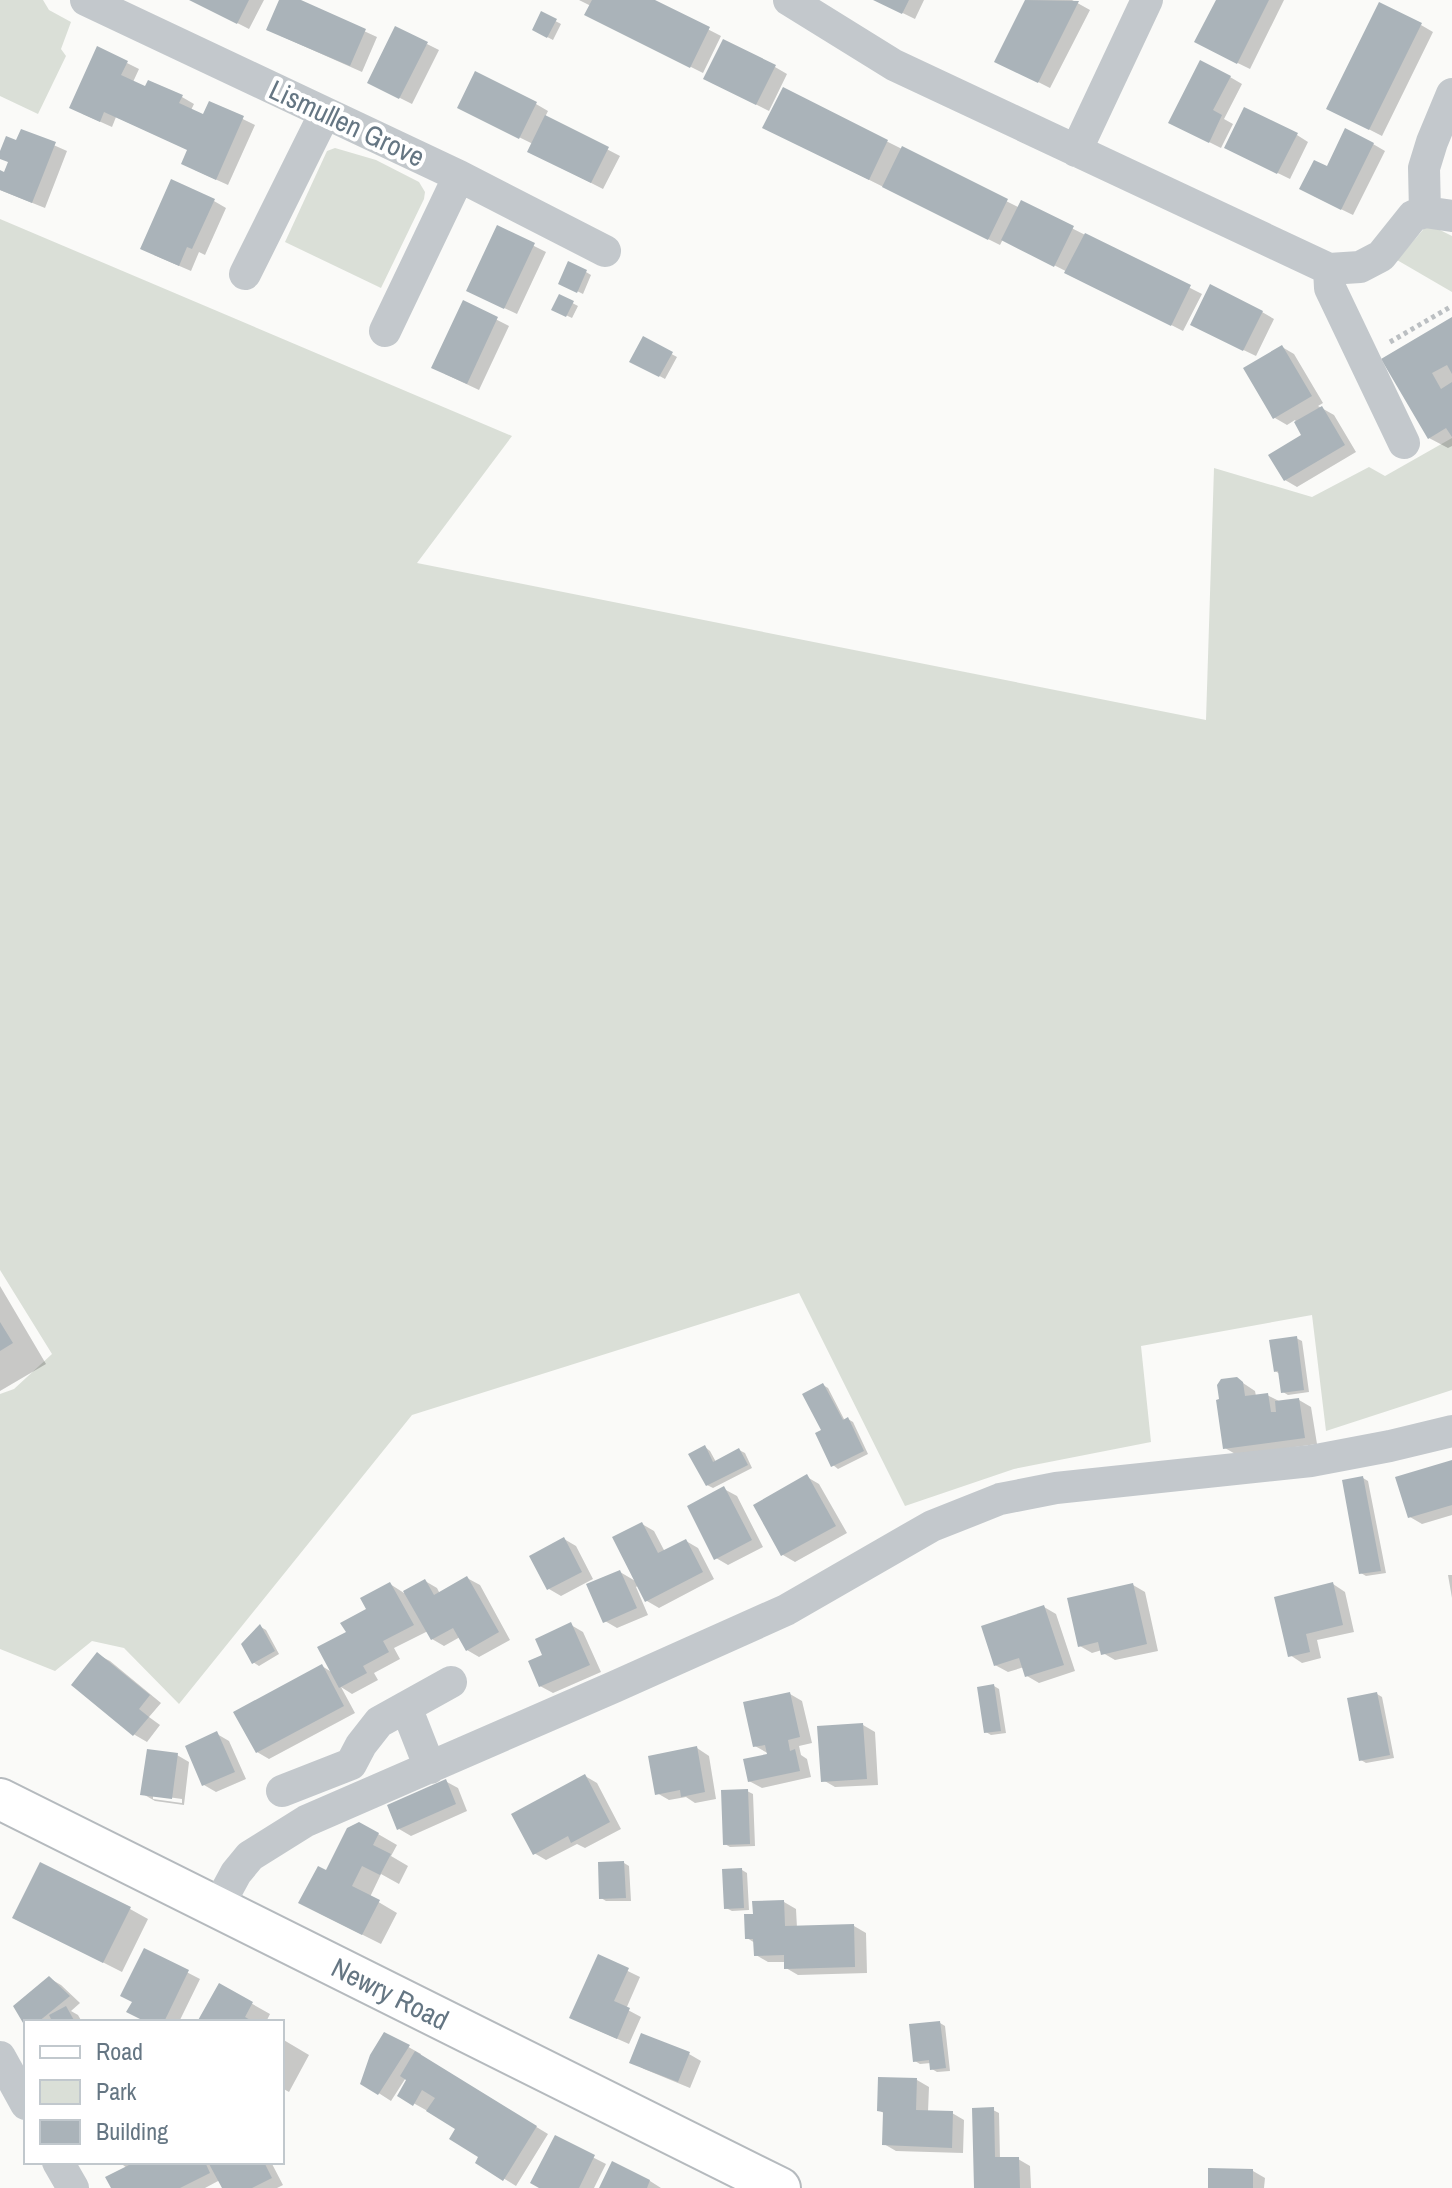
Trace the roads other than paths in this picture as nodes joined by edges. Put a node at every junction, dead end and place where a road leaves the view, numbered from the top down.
1 (86, 0) edge
2 (789, 0) edge
3 (1147, 0) edge
4 (1452, 94) edge
5 (325, 113) junction
6 (1076, 151) junction
7 (459, 176) junction
8 (1438, 214) edge
9 (605, 251) dead end
10 (1329, 269) junction
11 (245, 274) dead end
12 (385, 331) dead end
13 (1404, 443) dead end
14 (1452, 1431) edge
15 (451, 1682) dead end
16 (406, 1707) junction
17 (430, 1768) junction
18 (282, 1791) dead end
19 (0, 1799) edge
20 (217, 1908) junction
21 (0, 2057) edge
22 (24, 2100) edge
23 (59, 2164) edge
24 (73, 2188) edge
25 (780, 2188) edge

1 - 5 street, Lismullen Grove
2 - 6 street
3 - 6 street
4 - 8 street
5 - 7 street, Lismullen Grove
5 - 11 street
6 - 10 street
7 - 9 street, Lismullen Grove
7 - 12 street
8 - 10 street
10 - 13 street
14 - 17 street
15 - 16 street
16 - 17 street
16 - 18 street
17 - 20 street
19 - 20 main road, Newry Road
20 - 25 main road, Newry Road
21 - 22 street
23 - 24 street

